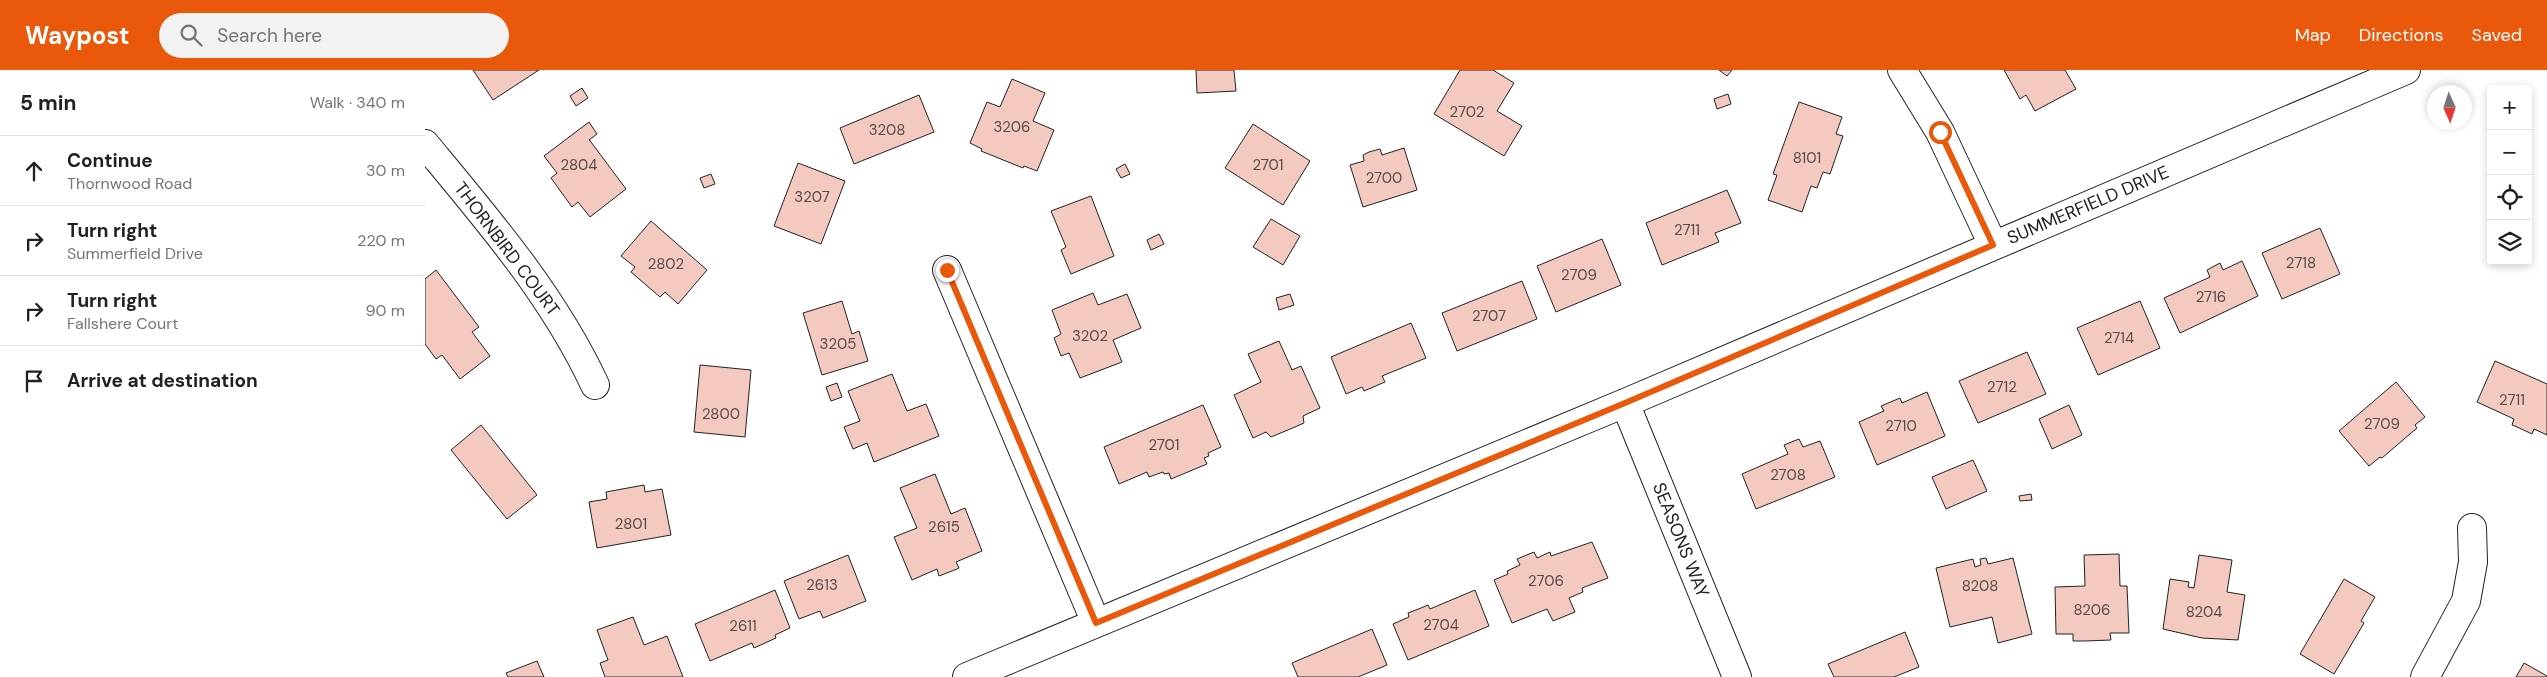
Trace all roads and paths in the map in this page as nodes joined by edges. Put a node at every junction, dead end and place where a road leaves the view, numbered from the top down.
1 (1902, 70) edge
2 (2406, 70) edge
3 (425, 144) edge
4 (1993, 245) junction
5 (947, 270) dead end
6 (595, 385) dead end
7 (1625, 403) junction
8 (2472, 528) dead end
9 (1096, 623) junction
10 (967, 677) edge
11 (1737, 677) edge
12 (2425, 677) edge

1 - 4 street
2 - 4 street, SUMMERFIELD DRIVE
3 - 6 street, THORNBIRD COURT
4 - 7 street, SUMMERFIELD DRIVE
5 - 9 street
7 - 9 street, SUMMERFIELD DRIVE
7 - 11 street, SEASONS WAY
8 - 12 street
9 - 10 street, SUMMERFIELD DRIVE

